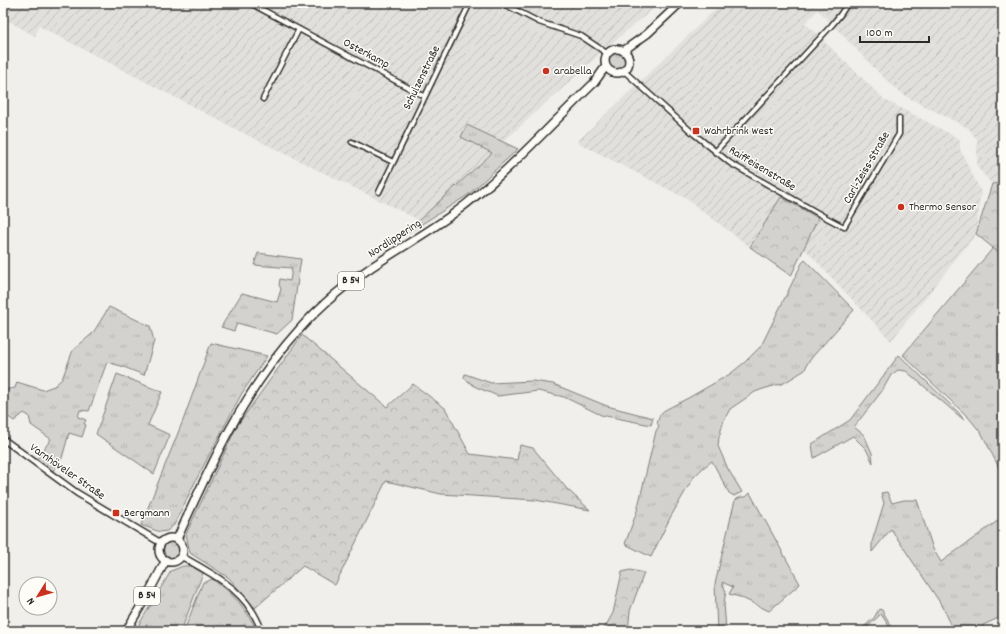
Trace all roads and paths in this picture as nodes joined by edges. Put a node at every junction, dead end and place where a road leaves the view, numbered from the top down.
1 (250, 3) edge
2 (470, 3) edge
3 (502, 3) edge
4 (680, 3) edge
5 (848, 3) edge
6 (299, 29) junction
7 (608, 54) junction
8 (625, 54) junction
9 (609, 69) junction
10 (624, 71) junction
11 (424, 96) junction
12 (263, 99) dead end
13 (899, 118) dead end
14 (352, 142) dead end
15 (715, 152) junction
16 (393, 162) junction
17 (379, 192) dead end
18 (844, 227) joint
19 (3, 439) edge
20 (176, 539) junction
21 (161, 543) junction
22 (181, 556) junction
23 (166, 560) junction
24 (126, 631) edge
25 (262, 631) edge

1 - 6 street, Osterkamp
2 - 11 street, Schulzenstraße
3 - 7 street
4 - 8 main road
5 - 15 street
6 - 11 street, Osterkamp
6 - 12 street
7 - 8 main road
7 - 9 main road
8 - 10 main road
9 - 10 main road
9 - 20 main road, Nordlippering / B 54
10 - 15 street, Raiffeisenstraße
11 - 16 street, Schulzenstraße
13 - 18 street, Carl-Zeiss-Straße
14 - 16 street
15 - 18 street, Raiffeisenstraße
16 - 17 street, Schulzenstraße
19 - 21 street, Varnhöveler Straße
20 - 21 main road
20 - 22 main road
21 - 23 main road
22 - 23 main road
22 - 25 street
23 - 24 main road, B 54

